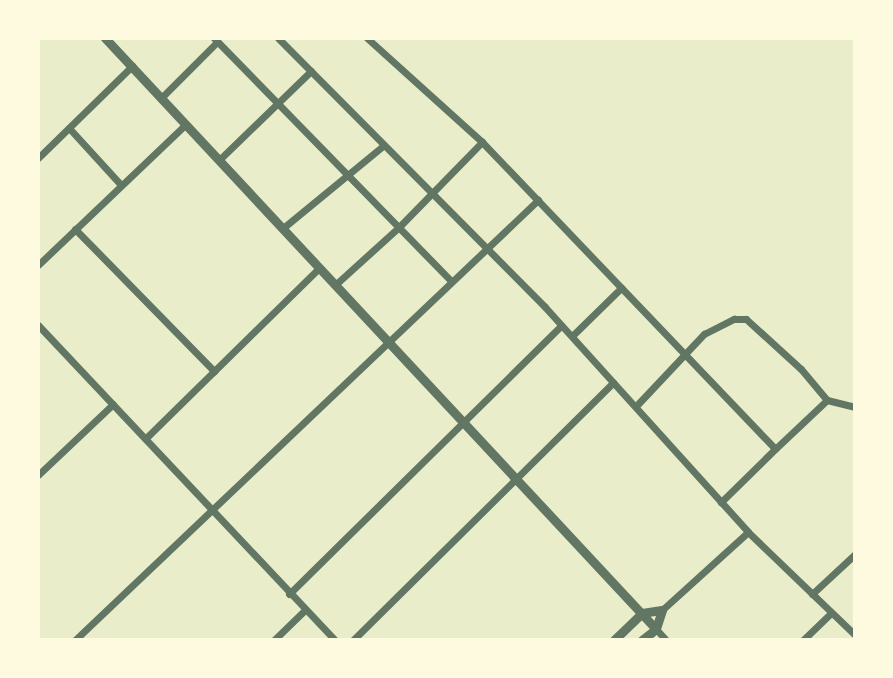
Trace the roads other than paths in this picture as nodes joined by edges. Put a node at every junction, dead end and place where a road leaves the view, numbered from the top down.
1 (105, 38) edge
2 (278, 38) edge
3 (367, 38) edge
4 (216, 40) edge
5 (132, 66) junction
6 (311, 71) junction
7 (161, 98) junction
8 (279, 104) junction
9 (186, 124) junction
10 (69, 128) junction
11 (482, 142) junction
12 (383, 146) junction
13 (38, 158) edge
14 (219, 160) junction
15 (348, 173) junction
16 (121, 185) junction
17 (432, 195) junction
18 (538, 200) junction
19 (399, 227) junction
20 (283, 228) junction
21 (75, 229) junction
22 (486, 250) junction
23 (38, 265) edge
24 (319, 268) junction
25 (451, 281) junction
26 (335, 285) junction
27 (621, 288) junction
28 (38, 325) edge
29 (561, 326) junction
30 (572, 336) junction
31 (386, 342) junction
32 (685, 354) junction
33 (214, 371) junction
34 (613, 383) junction
35 (827, 400) junction
36 (113, 404) junction
37 (637, 405) junction
38 (855, 407) edge
39 (463, 421) junction
40 (146, 438) junction
41 (775, 449) junction
42 (38, 475) edge
43 (516, 480) junction
44 (721, 502) junction
45 (212, 510) junction
46 (748, 532) junction
47 (855, 554) edge
48 (289, 594) junction
49 (812, 594) junction
50 (305, 610) junction
51 (662, 610) junction
52 (642, 613) junction
53 (831, 613) junction
54 (656, 629) junction
55 (855, 635) edge
56 (75, 640) edge
57 (274, 640) edge
58 (335, 640) edge
59 (353, 640) edge
60 (614, 640) edge
61 (642, 640) edge
62 (666, 640) edge
63 (803, 640) edge

1 - 5 street
2 - 6 street
3 - 11 street
4 - 7 street
4 - 8 street
5 - 7 street
5 - 10 street
6 - 8 street
6 - 12 street
7 - 9 street
8 - 14 street
8 - 15 street
9 - 14 street
9 - 16 street
10 - 13 street
10 - 16 street
11 - 17 street
11 - 18 street
12 - 15 street
12 - 17 street
14 - 20 street
15 - 19 street
15 - 20 street
16 - 21 street
17 - 19 street
17 - 22 street
18 - 22 street
18 - 27 street
19 - 25 street
19 - 26 street
20 - 24 street
21 - 23 street
21 - 33 street
22 - 25 street
22 - 29 street
24 - 26 street
24 - 33 street
25 - 31 street
26 - 31 street
27 - 30 street
27 - 32 street
28 - 36 street
29 - 30 street
29 - 39 street
30 - 34 street
31 - 39 street
31 - 45 street
32 - 35 street
32 - 37 street
32 - 41 street
33 - 40 street
34 - 37 street
34 - 43 street
35 - 38 street
35 - 41 street
36 - 40 street
36 - 42 street
37 - 44 street
39 - 43 street
39 - 48 street
40 - 45 street
41 - 44 street
43 - 52 street
43 - 59 street
44 - 46 street
45 - 48 street
45 - 56 street
46 - 49 street
46 - 51 street
47 - 49 street
48 - 50 street
49 - 53 street
50 - 57 street
50 - 58 street
51 - 52 street
51 - 54 street
52 - 54 street
52 - 60 street
53 - 55 street
53 - 63 street
54 - 61 street
54 - 62 street

